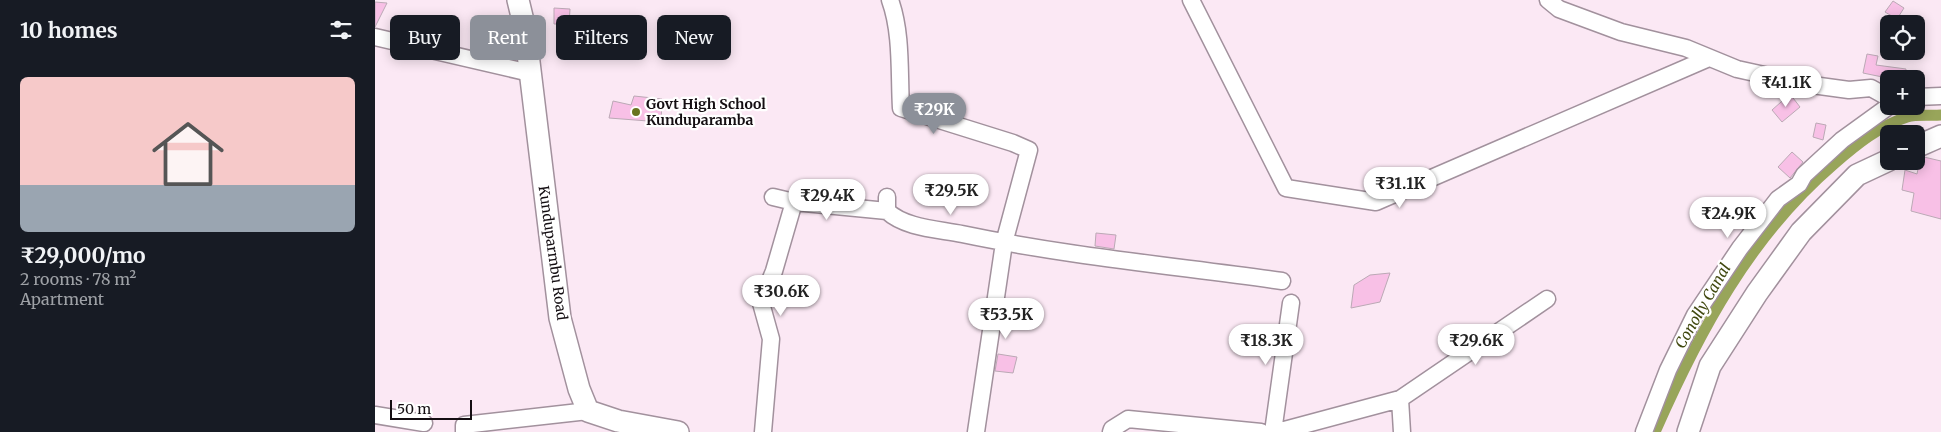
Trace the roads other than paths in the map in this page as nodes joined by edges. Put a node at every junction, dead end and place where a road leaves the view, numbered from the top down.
1 (518, 0) edge
2 (890, 0) edge
3 (1191, 0) edge
4 (1548, 0) edge
5 (375, 37) edge
6 (1709, 58) junction
7 (529, 73) junction
8 (1880, 93) edge
9 (1941, 96) edge
10 (1925, 97) edge
11 (1880, 113) edge
12 (1941, 136) edge
13 (1925, 143) edge
14 (1880, 164) edge
15 (773, 197) dead end
16 (794, 202) junction
17 (1004, 243) junction
18 (1282, 281) dead end
19 (1547, 299) dead end
20 (1291, 303) dead end
21 (1400, 399) junction
22 (588, 411) junction
23 (375, 415) edge
24 (424, 423) dead end
25 (464, 432) edge
26 (678, 432) edge
27 (763, 432) edge
28 (976, 432) edge
29 (1111, 432) edge
30 (1255, 432) edge
31 (1273, 432) edge
32 (1277, 432) edge
33 (1402, 432) edge
34 (1644, 432) edge
35 (1689, 432) edge

1 - 7 main road, Kunduparmbu Road
2 - 17 street
3 - 6 street
4 - 6 street
5 - 7 street
6 - 8 street
7 - 22 main road, Kunduparmbu Road
9 - 10 street
11 - 34 street
12 - 13 main road
14 - 35 main road
15 - 16 street
16 - 17 street
16 - 27 street
17 - 18 street
17 - 28 street
19 - 21 street
20 - 31 street
21 - 32 street
21 - 33 street
22 - 25 street
22 - 26 main road
23 - 24 street
29 - 30 street

